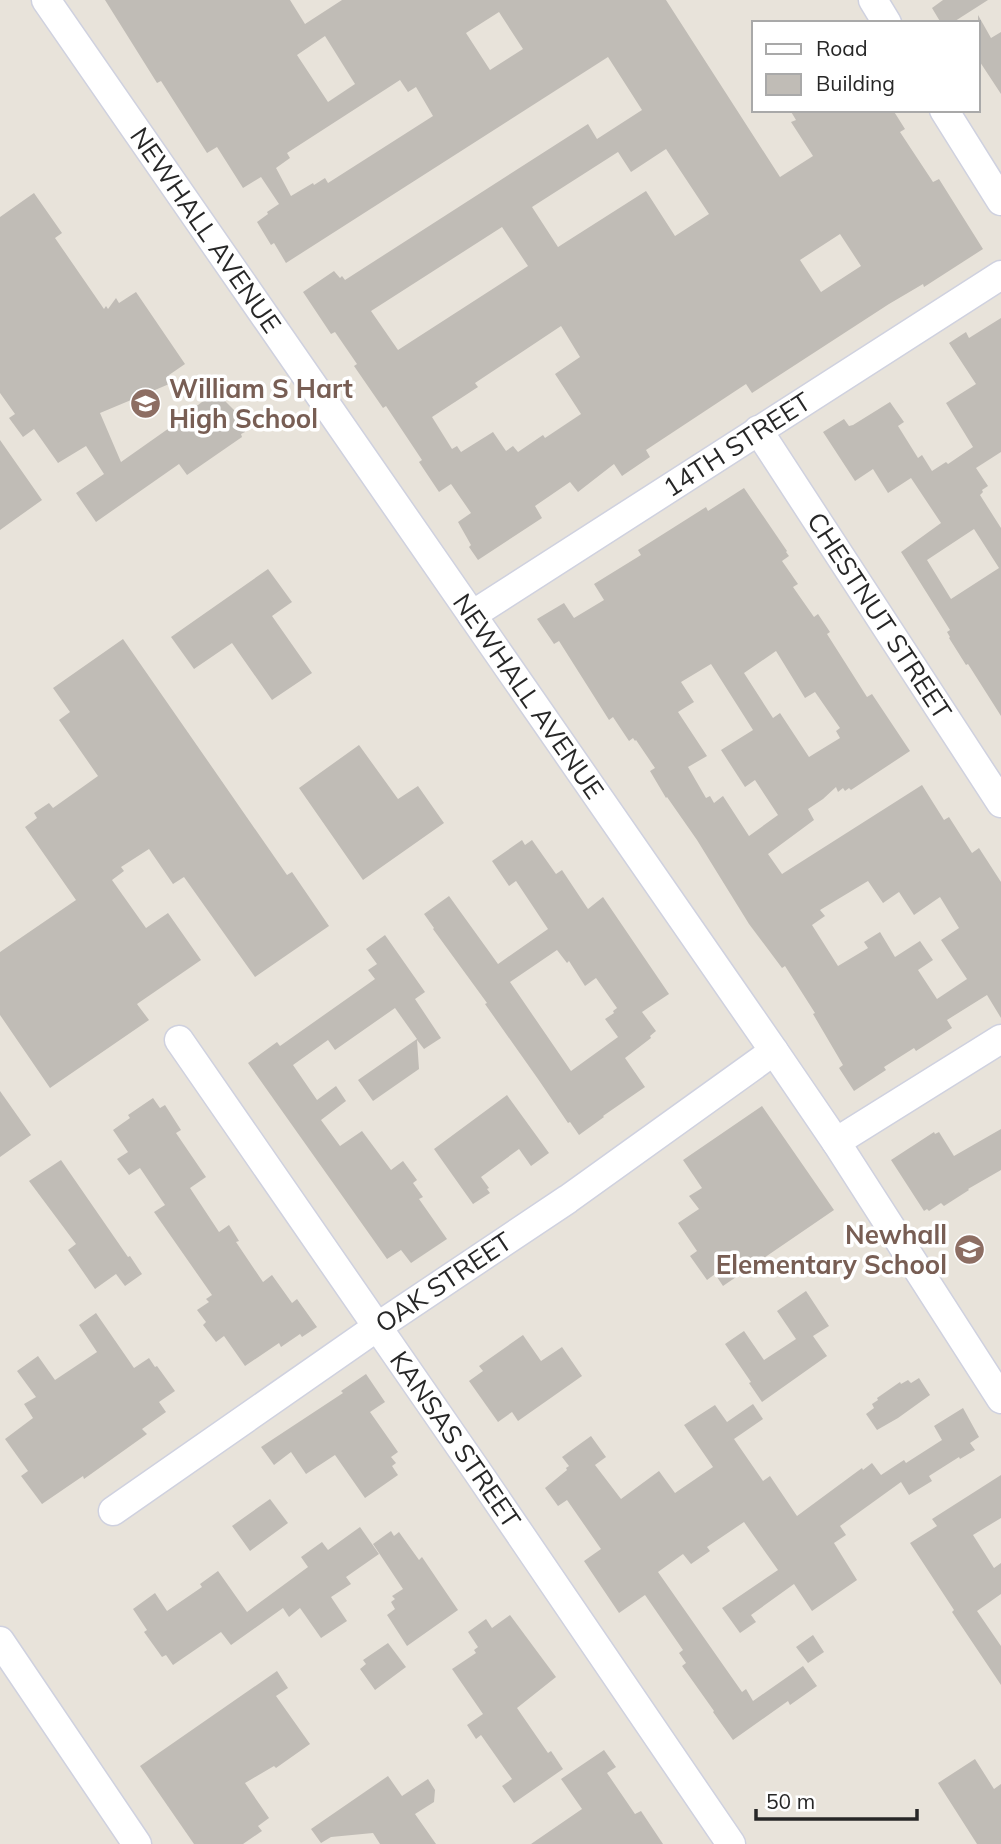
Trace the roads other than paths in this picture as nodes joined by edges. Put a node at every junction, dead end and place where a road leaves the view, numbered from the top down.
1 (46, 0) edge
2 (873, 0) edge
3 (886, 21) edge
4 (945, 112) edge
5 (1001, 201) edge
6 (1001, 275) edge
7 (758, 430) junction
8 (472, 615) junction
9 (1001, 803) edge
10 (179, 1040) dead end
11 (1001, 1040) edge
12 (774, 1051) junction
13 (836, 1142) junction
14 (377, 1327) junction
15 (1001, 1399) edge
16 (113, 1511) dead end
17 (0, 1641) edge
18 (137, 1844) edge
19 (731, 1844) edge

1 - 8 street, NEWHALL AVENUE
2 - 3 street
4 - 5 street
6 - 7 street, 14TH STREET
7 - 8 street, 14TH STREET
7 - 9 street, CHESTNUT STREET
8 - 12 street, NEWHALL AVENUE
10 - 14 street, KANSAS STREET
11 - 13 street
12 - 13 street, NEWHALL AVENUE
12 - 14 street, OAK STREET
13 - 15 street, NEWHALL AVENUE
14 - 16 street, OAK STREET
14 - 19 street, KANSAS STREET
17 - 18 street

